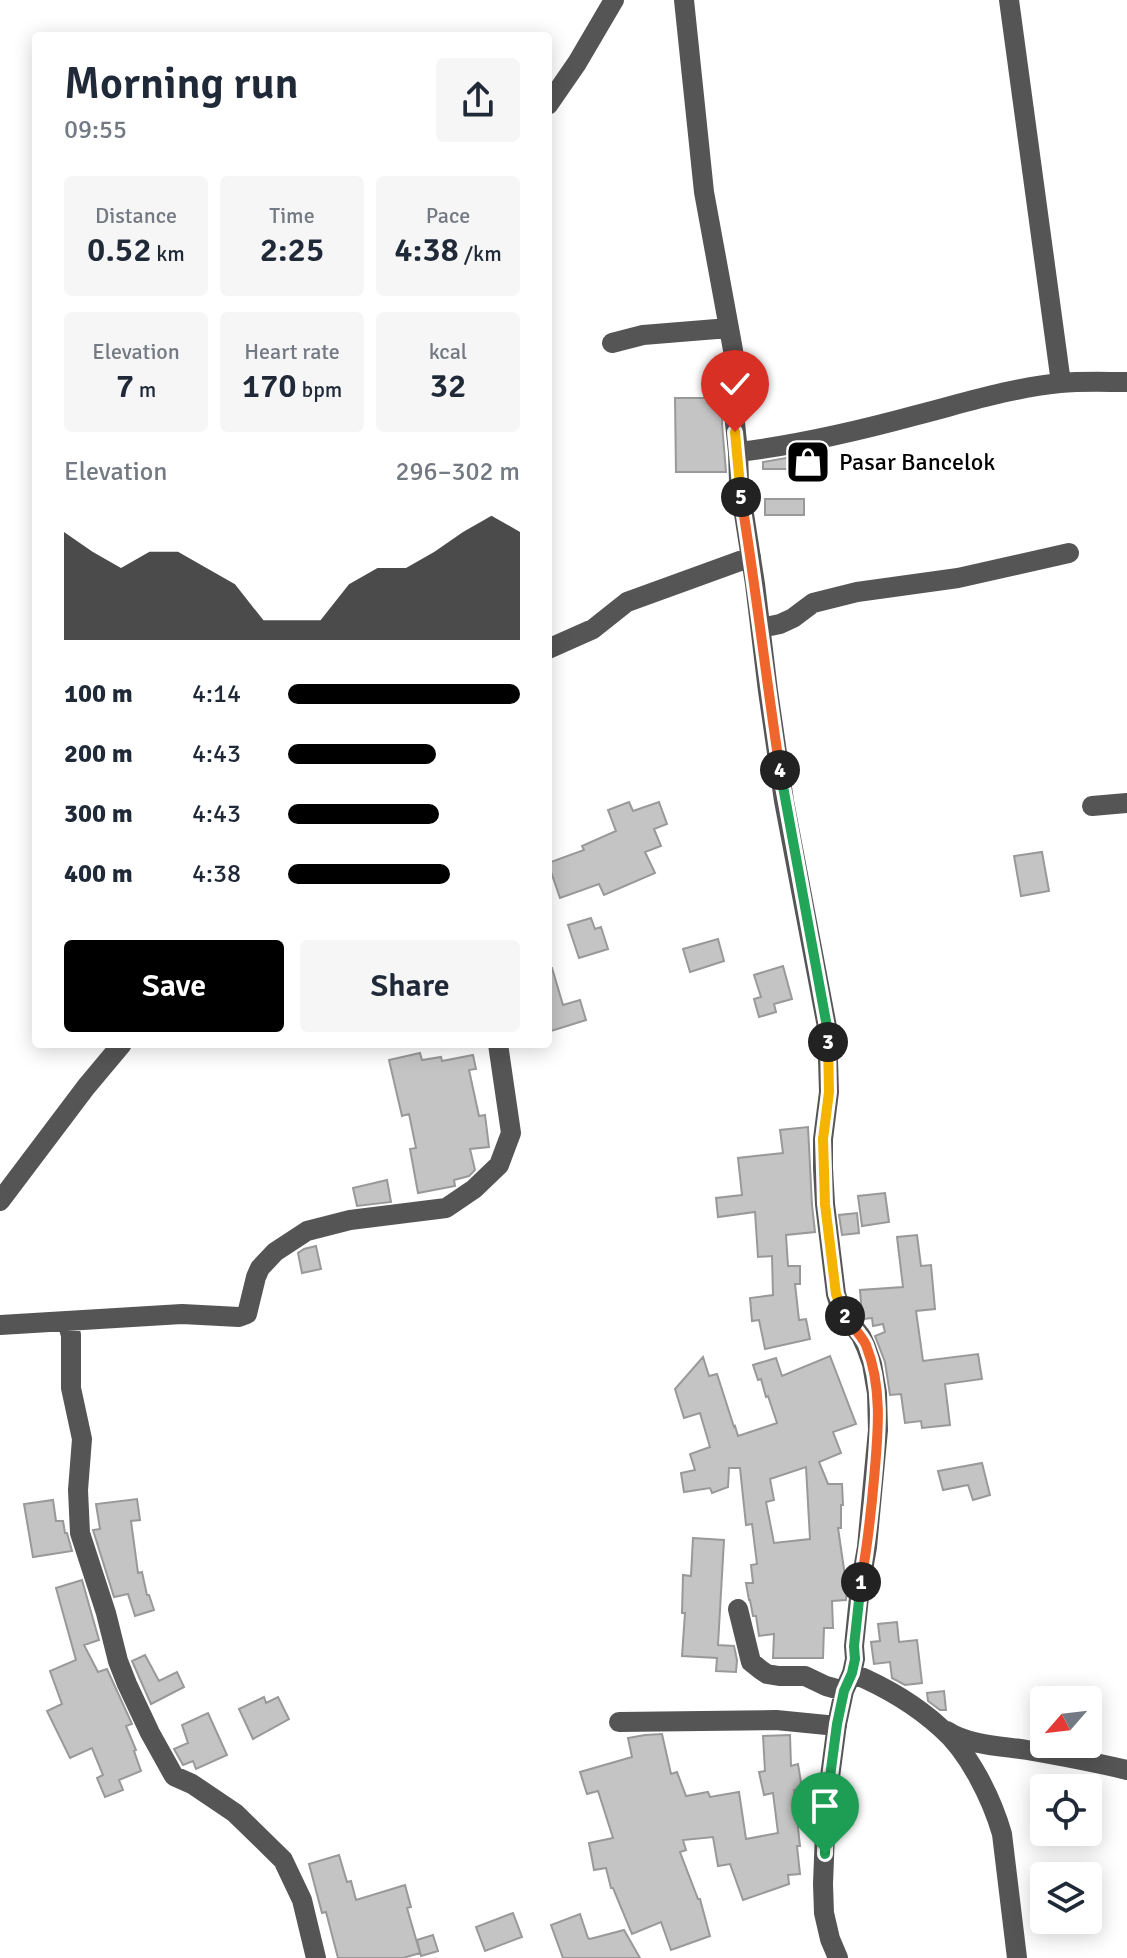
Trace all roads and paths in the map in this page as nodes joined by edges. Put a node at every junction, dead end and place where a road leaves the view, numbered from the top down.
1 (614, 0) edge
2 (684, 0) edge
3 (1009, 0) edge
4 (552, 99) edge
5 (729, 328) junction
6 (612, 343) dead end
7 (1127, 382) edge
8 (1061, 383) junction
9 (738, 452) junction
10 (1069, 553) dead end
11 (751, 557) junction
12 (761, 628) junction
13 (552, 647) edge
14 (1127, 803) edge
15 (1092, 806) dead end
16 (119, 1048) edge
17 (499, 1048) edge
18 (0, 1201) edge
19 (0, 1325) edge
20 (69, 1328) junction
21 (738, 1609) dead end
22 (846, 1686) junction
23 (619, 1722) dead end
24 (837, 1725) junction
25 (943, 1729) junction
26 (1127, 1770) edge
27 (316, 1958) edge
28 (838, 1958) edge
29 (1017, 1958) edge

1 - 4 street
2 - 5 street
3 - 8 street
5 - 6 street
5 - 9 street
7 - 8 street
8 - 9 street
9 - 11 street
10 - 12 street
11 - 12 street
11 - 13 street
12 - 22 street
14 - 15 street
16 - 18 street
17 - 20 street
19 - 20 street
20 - 27 street
21 - 22 street
22 - 24 street
22 - 25 street
23 - 24 street
24 - 28 street
25 - 26 street
25 - 29 street

